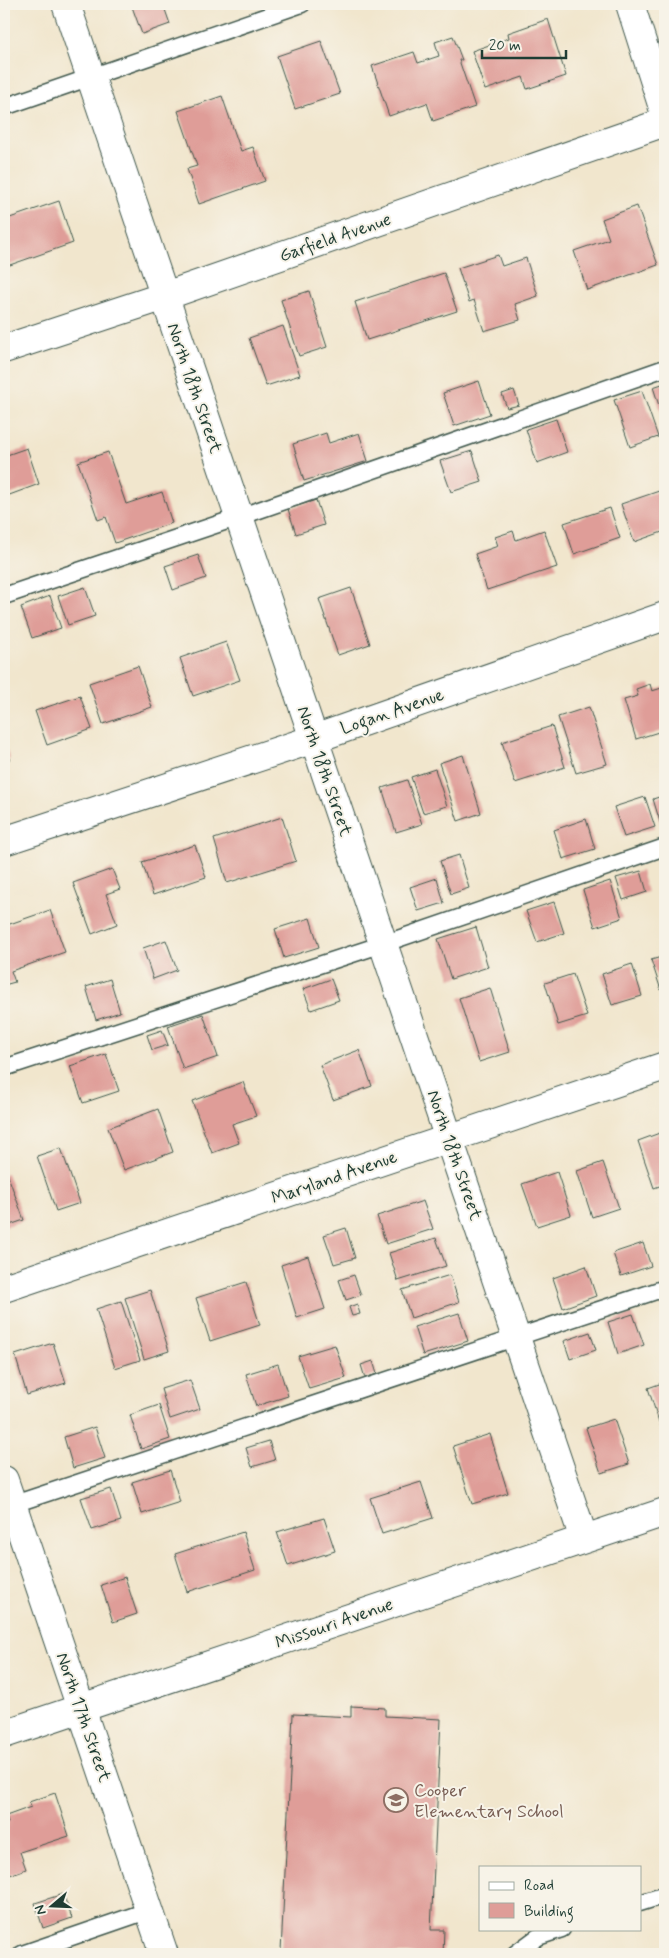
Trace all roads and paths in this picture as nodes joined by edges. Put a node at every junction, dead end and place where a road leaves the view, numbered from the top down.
1 (66, 4) edge
2 (302, 4) edge
3 (630, 4) edge
4 (91, 77) junction
5 (4, 107) edge
6 (665, 114) edge
7 (665, 122) edge
8 (164, 296) junction
9 (4, 349) edge
10 (665, 368) edge
11 (239, 516) junction
12 (4, 596) edge
13 (665, 616) edge
14 (314, 739) junction
15 (4, 841) edge
16 (665, 847) edge
17 (383, 944) junction
18 (665, 1066) edge
19 (4, 1068) edge
20 (449, 1138) junction
21 (4, 1288) edge
22 (665, 1288) edge
23 (517, 1339) junction
24 (7, 1498) edge
25 (665, 1512) edge
26 (584, 1539) junction
27 (81, 1708) junction
28 (4, 1734) edge
29 (665, 1895) edge
30 (642, 1901) edge
31 (150, 1910) junction
32 (559, 1930) edge
33 (22, 1954) edge
34 (164, 1954) edge
35 (515, 1954) edge

1 - 4 street, North 18th Street
2 - 4 lane
3 - 6 street
4 - 5 lane
4 - 8 street, North 18th Street
7 - 8 street, Garfield Avenue
8 - 9 street, Garfield Avenue
8 - 11 street, North 18th Street
10 - 11 lane
11 - 12 lane
11 - 14 street, North 18th Street
13 - 14 street, Logan Avenue
14 - 15 street, Logan Avenue
14 - 17 street, North 18th Street
16 - 17 lane
17 - 19 lane
17 - 20 street, North 18th Street
18 - 20 street, Maryland Avenue
20 - 21 street, Maryland Avenue
20 - 23 street, North 18th Street
22 - 23 lane
23 - 24 lane
23 - 26 street, North 18th Street
24 - 27 street, North 17th Street
25 - 26 street, Missouri Avenue
26 - 27 street, Missouri Avenue
27 - 28 street, Missouri Avenue
27 - 31 street, North 17th Street
29 - 30 lane
31 - 33 lane
31 - 34 street, North 17th Street
32 - 35 lane

